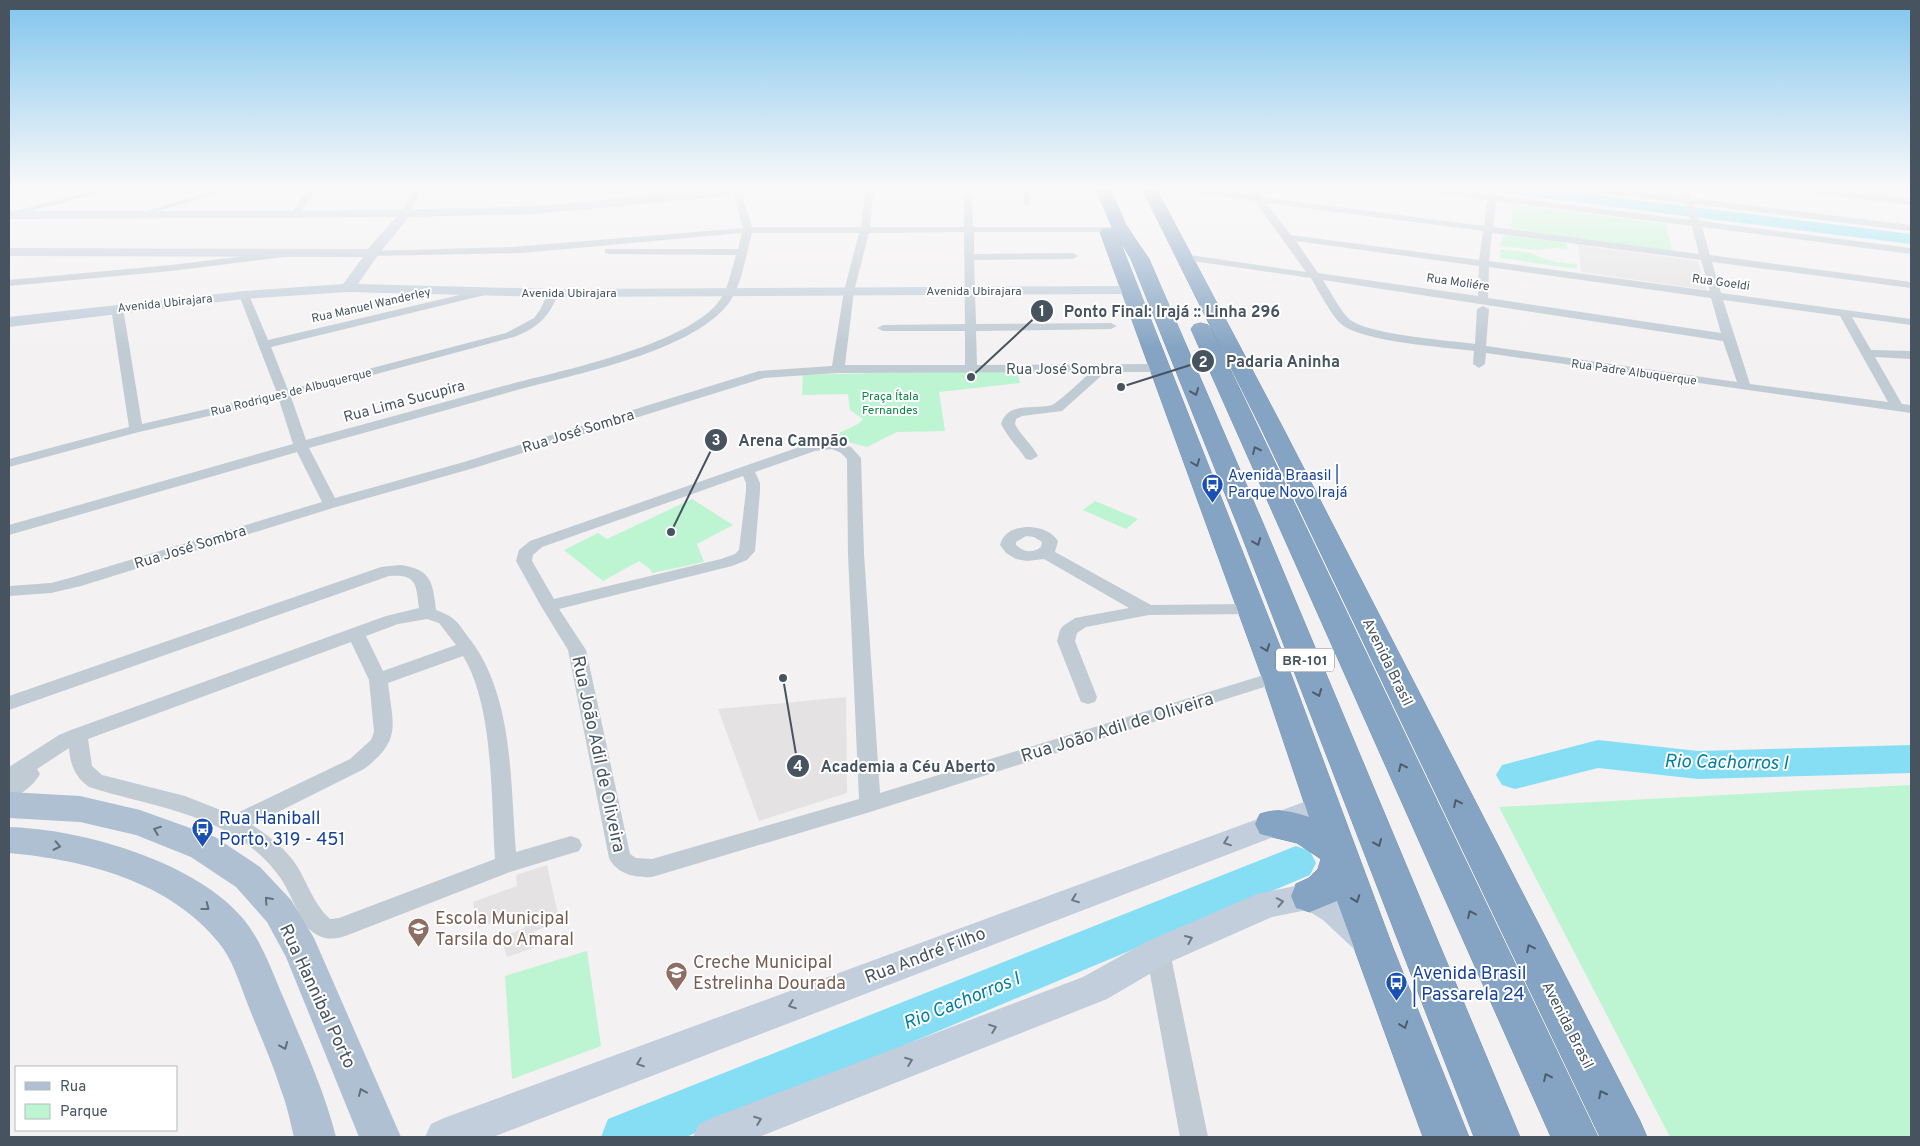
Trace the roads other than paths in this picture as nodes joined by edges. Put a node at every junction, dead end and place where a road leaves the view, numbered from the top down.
1 (382, 241) edge
2 (613, 241) edge
3 (745, 241) edge
4 (862, 241) edge
5 (969, 241) edge
6 (1112, 241) edge
7 (1129, 241) edge
8 (1164, 241) edge
9 (1175, 241) edge
10 (1291, 241) edge
11 (1323, 241) edge
12 (1487, 241) edge
13 (1574, 241) edge
14 (1701, 241) edge
15 (1858, 241) edge
16 (513, 250) junction
17 (186, 251) junction
18 (1911, 251) edge
19 (9, 252) edge
20 (742, 252) junction
21 (300, 253) junction
22 (372, 253) junction
23 (970, 256) junction
24 (1073, 256) dead end
25 (1183, 257) junction
26 (1140, 259) junction
27 (1706, 259) junction
28 (1484, 262) junction
29 (171, 268) junction
30 (1313, 276) junction
31 (9, 283) edge
32 (1911, 285) edge
33 (347, 288) junction
34 (1132, 290) junction
35 (849, 291) junction
36 (971, 291) junction
37 (485, 292) junction
38 (730, 292) junction
39 (553, 293) junction
40 (244, 295) junction
41 (1717, 296) junction
42 (1483, 304) junction
43 (117, 308) junction
44 (1844, 313) junction
45 (9, 322) edge
46 (1911, 322) edge
47 (1112, 326) dead end
48 (970, 327) junction
49 (883, 328) dead end
50 (1728, 338) junction
51 (263, 345) junction
52 (1481, 350) junction
53 (1867, 353) junction
54 (1911, 355) edge
55 (1159, 363) junction
56 (1479, 364) dead end
57 (838, 369) junction
58 (971, 369) junction
59 (1095, 369) junction
60 (1745, 388) junction
61 (284, 395) junction
62 (1898, 408) junction
63 (1911, 409) edge
64 (1272, 428) junction
65 (136, 429) junction
66 (301, 446) junction
67 (1031, 456) dead end
68 (9, 463) edge
69 (747, 471) junction
70 (331, 504) junction
71 (9, 530) edge
72 (1046, 553) dead end
73 (9, 591) edge
74 (549, 606) junction
75 (1252, 609) junction
76 (1149, 610) junction
77 (428, 613) junction
78 (356, 634) junction
79 (467, 648) junction
80 (1277, 677) junction
81 (378, 680) junction
82 (1088, 697) dead end
83 (9, 703) edge
84 (1379, 717) junction
85 (72, 738) junction
86 (9, 777) edge
87 (9, 792) edge
88 (870, 804) junction
89 (9, 805) edge
90 (1323, 806) junction
91 (80, 809) junction
92 (1272, 824) junction
93 (232, 825) junction
94 (9, 840) edge
95 (571, 845) dead end
96 (1340, 854) junction
97 (506, 864) junction
98 (1314, 894) junction
99 (1373, 948) junction
100 (1158, 952) junction
101 (315, 1137) edge
102 (380, 1137) edge
103 (444, 1137) edge
104 (712, 1137) edge
105 (1194, 1137) edge
106 (1446, 1137) edge
107 (1497, 1137) edge
108 (1575, 1137) edge
109 (1624, 1137) edge

1 - 22 street
2 - 16 street
3 - 20 street, Rua Lima Sucupira
4 - 35 street
5 - 23 street
6 - 34 highway, BR-101
7 - 26 highway, BR-101
84 -> 8 highway, Avenida Brasil / BR-101
9 - 25 highway, Avenida Brasil
10 - 30 street
11 - 28 street, Rua Goeldi
12 - 28 street
13 - 27 street
14 - 27 street
15 - 18 street
16 - 20 street
16 - 22 street
17 - 19 street
17 - 21 street
17 - 29 street
20 - 38 street, Rua Lima Sucupira
21 - 22 street
21 - 29 street
22 - 33 street
23 - 24 street
23 - 36 street
25 - 30 street, Rua Moliére
25 - 64 highway, Avenida Brasil
26 - 55 highway
26 -> 107 highway, BR-101
27 - 32 street
27 - 41 street
28 - 41 street, Rua Goeldi
28 - 42 street
29 - 31 street
30 - 42 street, Rua Moliére
30 - 52 street, Rua Padre Albuquerque
33 - 37 street, Avenida Ubirajara
33 - 40 street, Avenida Ubirajara
34 - 36 street, Avenida Ubirajara
34 - 55 highway, BR-101
35 - 36 street, Avenida Ubirajara
35 - 38 street, Avenida Ubirajara
35 - 57 street
36 - 48 street
37 - 39 street, Avenida Ubirajara
37 - 51 street, Rua Manuel Wanderley
38 - 39 street, Avenida Ubirajara
38 - 66 street, Rua Lima Sucupira
39 - 61 street, Rua Rodrigues de Albuquerque
40 - 43 street, Avenida Ubirajara
40 - 51 street
41 - 44 street, Rua Goeldi
41 - 50 street
42 - 50 street, Rua Moliére
42 - 52 street
43 - 45 street, Avenida Ubirajara
43 - 65 street
44 - 46 street, Rua Goeldi
44 - 53 street
47 - 48 street
48 - 49 street
48 - 58 street
50 - 60 street
51 - 61 street
52 - 56 street
52 - 60 street, Rua Padre Albuquerque
53 - 54 street
53 - 62 street
55 - 59 street, Rua José Sombra
55 -> 75 highway, BR-101
57 - 58 street, Rua José Sombra
57 - 70 street, Rua José Sombra
58 - 59 street, Rua José Sombra
59 - 67 street
60 - 62 street, Rua Padre Albuquerque
61 - 65 street, Rua Rodrigues de Albuquerque
61 - 66 street
62 - 63 street, Rua Padre Albuquerque
64 - 84 highway
109 -> 64 highway, Avenida Brasil
65 - 68 street, Rua Rodrigues de Albuquerque
66 - 70 street
66 - 71 street, Rua Lima Sucupira
69 - 74 street
69 - 74 street, Rua João Adil de Oliveira
69 - 88 street, Rua João Adil de Oliveira
70 - 73 street, Rua José Sombra
72 - 76 street
74 - 88 street, Rua João Adil de Oliveira
75 - 76 street
75 -> 80 highway, BR-101
76 - 82 street
77 - 78 street
77 - 79 street
77 - 83 street
78 - 81 street
78 - 85 street
79 - 81 street
79 - 97 street
80 - 88 street, Rua João Adil de Oliveira
80 - 90 highway, BR-101
81 - 93 street
108 -> 84 highway, Avenida Brasil / BR-101
85 - 86 street
85 - 87 street
85 - 93 street
87 - 91 street
89 - 91 main road, Rua Hannibal Porto
90 - 92 street, Rua André Filho
90 - 96 highway, BR-101
102 -> 91 main road, Rua Hannibal Porto
92 - 96 highway
92 -> 103 street, Rua André Filho
93 - 97 street
94 -> 101 main road
95 - 97 street
96 - 98 highway
96 -> 99 highway, BR-101
98 - 99 street
100 -> 98 street
99 -> 106 highway, BR-101
104 -> 100 street
100 - 105 street

